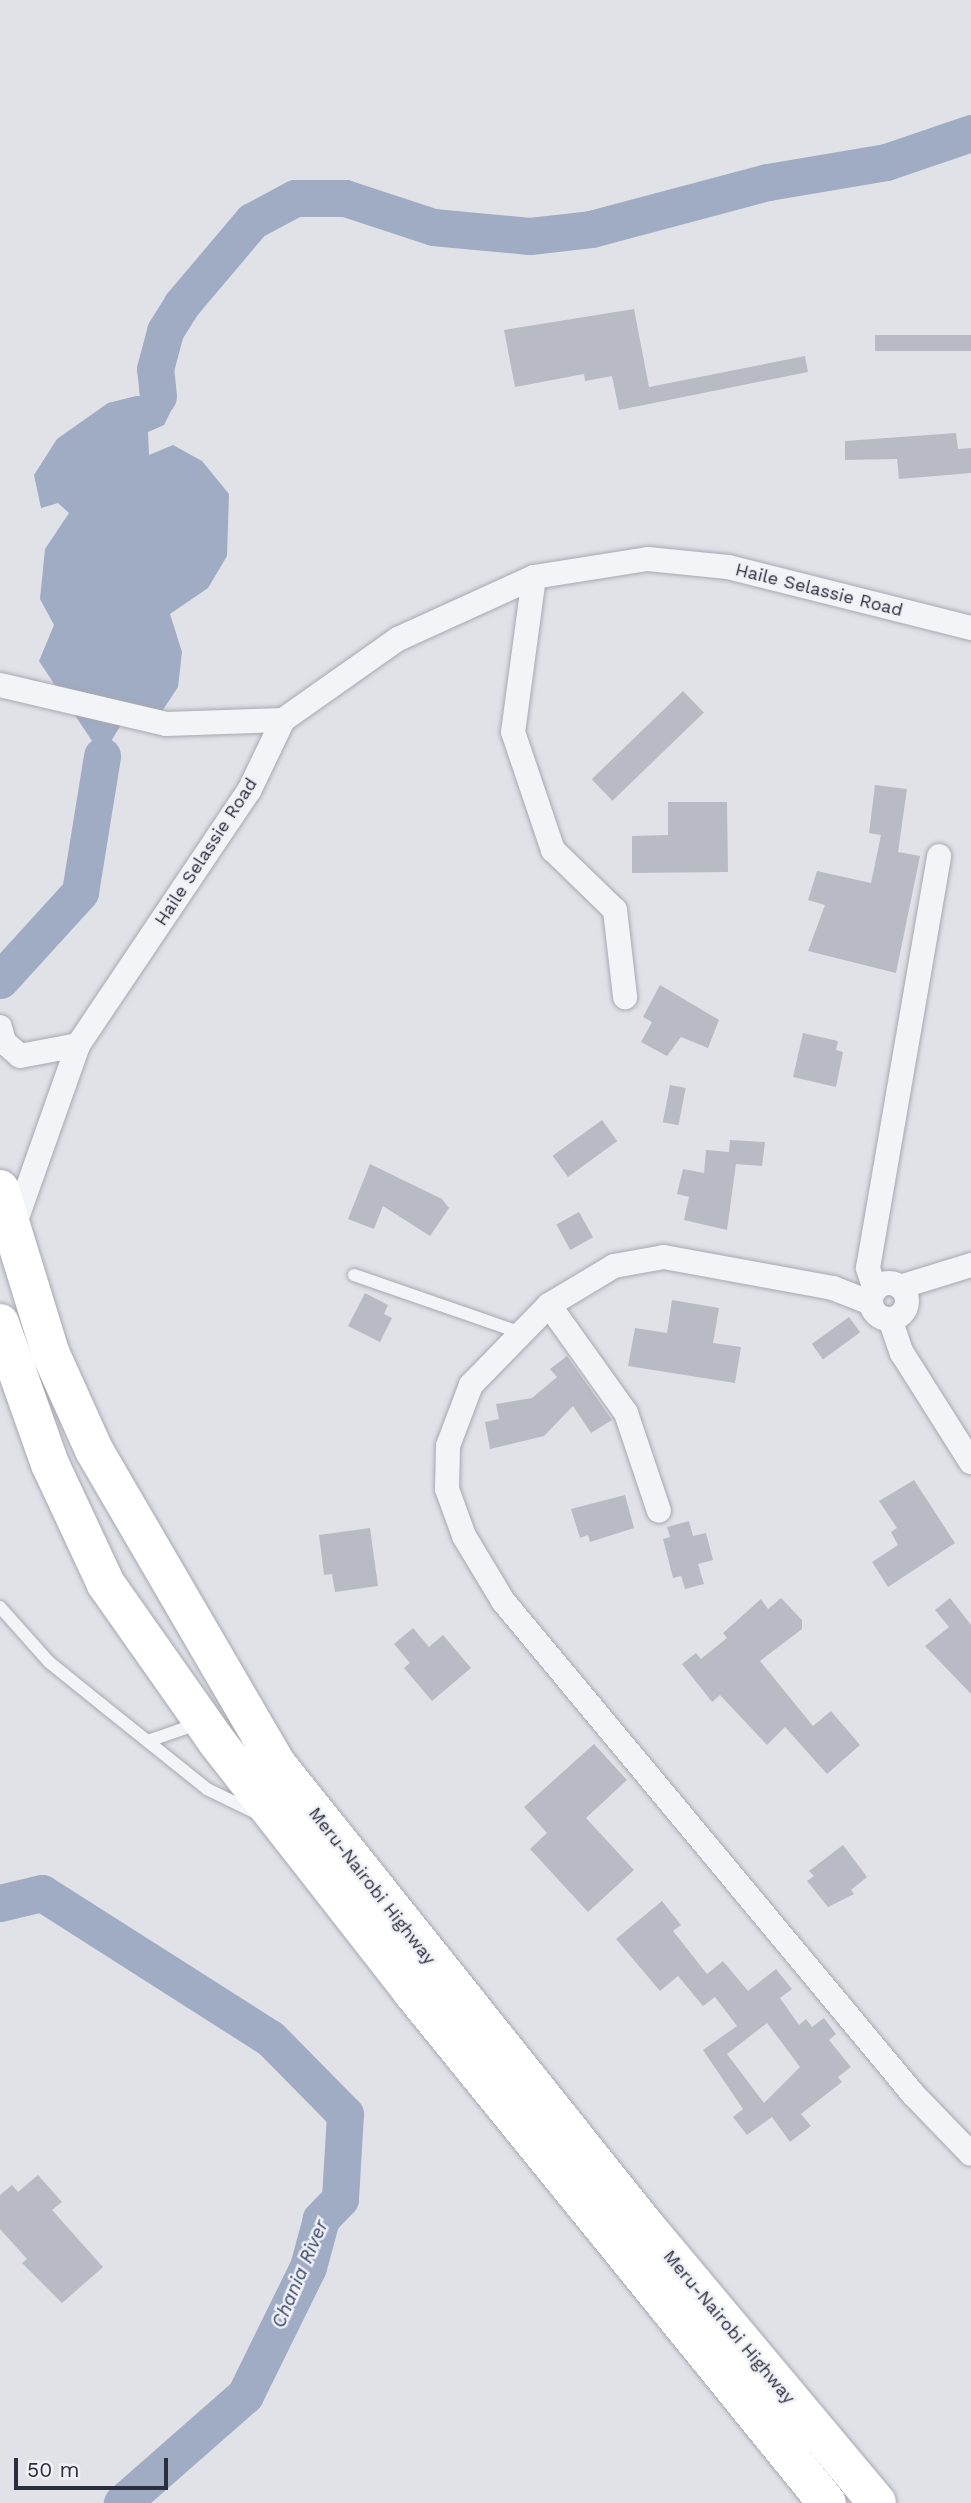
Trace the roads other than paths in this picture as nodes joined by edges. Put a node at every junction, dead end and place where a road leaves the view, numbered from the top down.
1 (534, 577) junction
2 (971, 628) edge
3 (0, 685) edge
4 (283, 720) junction
5 (939, 856) dead end
6 (625, 998) dead end
7 (1, 1030) edge
8 (78, 1045) junction
9 (0, 1189) edge
10 (12, 1231) junction
11 (971, 1265) edge
12 (354, 1275) dead end
13 (900, 1287) junction
14 (873, 1296) junction
15 (549, 1306) junction
16 (890, 1319) junction
17 (0, 1323) edge
18 (519, 1332) junction
19 (971, 1462) edge
20 (659, 1511) dead end
21 (0, 1607) edge
22 (203, 1721) junction
23 (148, 1741) junction
24 (280, 1822) junction
25 (971, 2154) edge
26 (827, 2503) edge
27 (877, 2503) edge

1 - 2 street, Haile Selassie Road
1 - 4 street, Haile Selassie Road
1 - 6 street
3 - 4 street
4 - 8 street, Haile Selassie Road
5 - 14 street
7 - 8 street
8 - 10 street, Haile Selassie Road
9 - 10 highway, Meru-Nairobi Highway
10 - 27 highway, Meru-Nairobi Highway
11 - 13 street
12 - 18 lane
13 - 14 street
13 - 16 street
14 - 15 street
14 - 16 street
15 - 18 street
15 - 20 street
16 - 19 street
17 - 22 highway, Meru-Nairobi Highway
18 - 25 street
21 - 23 lane
22 - 23 lane
22 - 24 highway, Meru-Nairobi Highway
23 - 24 lane
24 - 26 highway, Meru-Nairobi Highway

